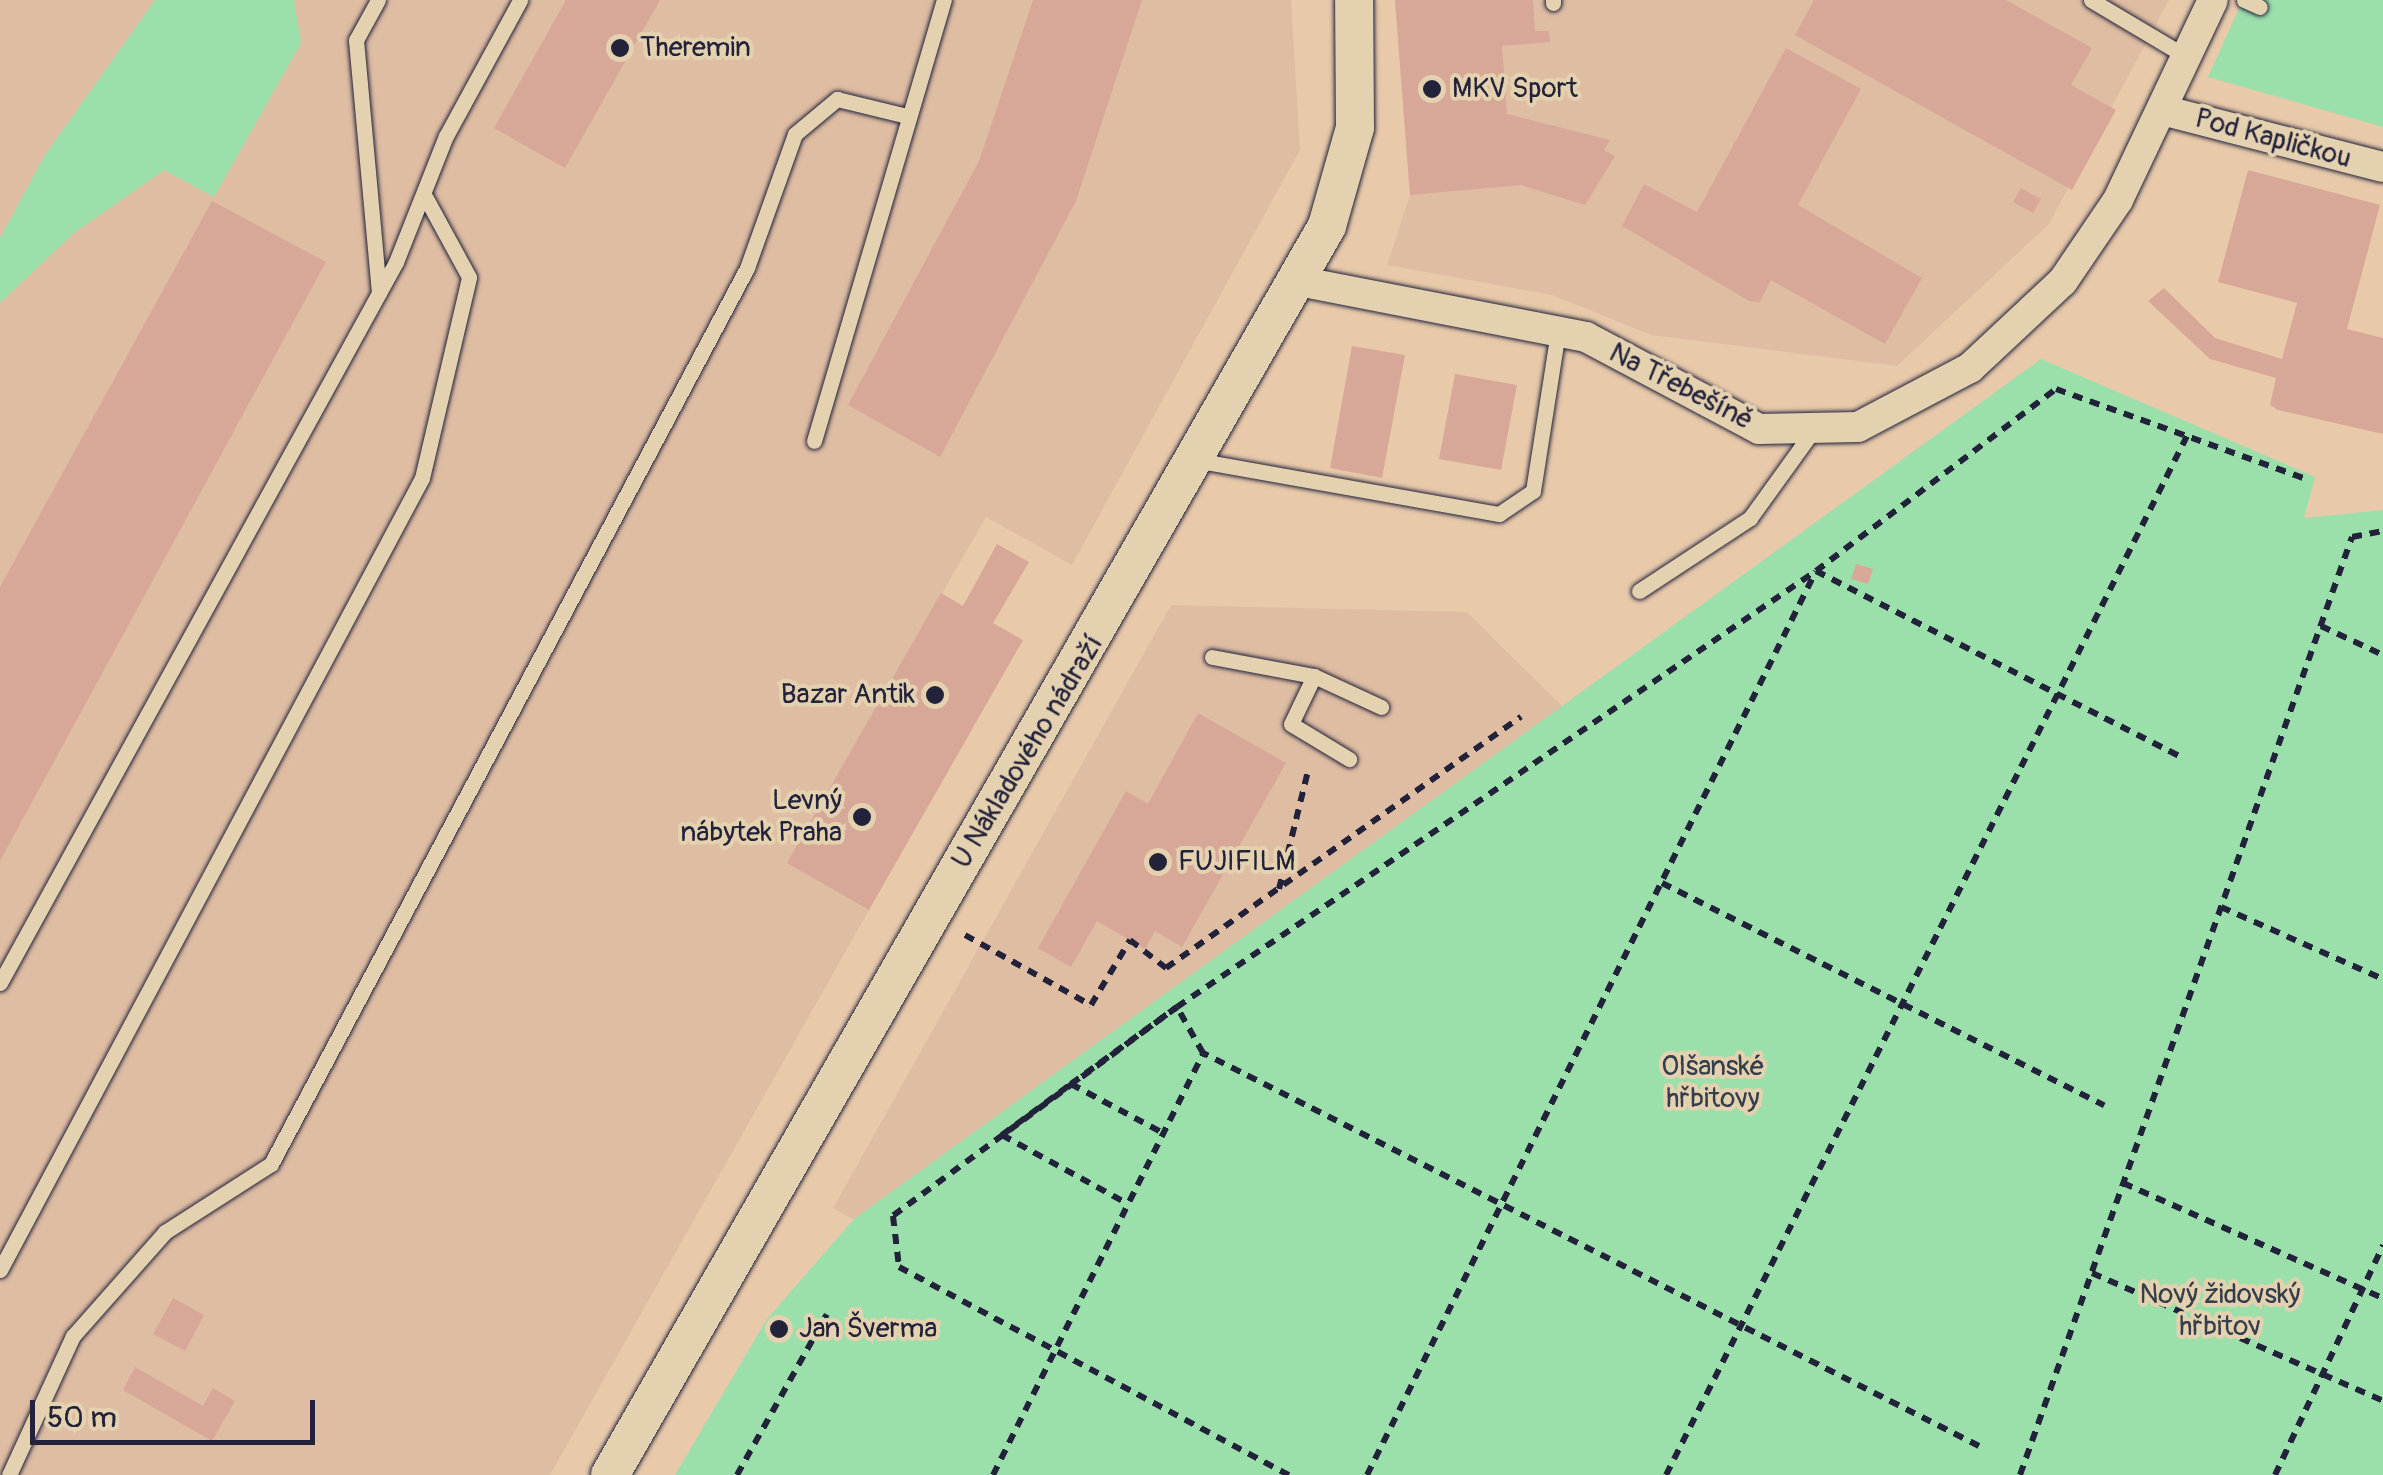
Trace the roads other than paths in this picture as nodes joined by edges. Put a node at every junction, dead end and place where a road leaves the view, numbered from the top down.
1 (378, 0) edge
2 (520, 0) edge
3 (944, 0) edge
4 (1354, 0) edge
5 (2091, 0) edge
6 (2213, 0) edge
7 (2244, 0) edge
8 (2260, 7) dead end
9 (2187, 56) junction
10 (2162, 110) junction
11 (907, 116) junction
12 (2383, 167) edge
13 (426, 198) junction
14 (1298, 281) junction
15 (380, 292) junction
16 (1558, 331) junction
17 (1815, 428) junction
18 (814, 441) dead end
19 (1195, 460) junction
20 (1638, 592) dead end
21 (1212, 656) dead end
22 (1314, 676) junction
23 (1382, 707) dead end
24 (1349, 759) dead end
25 (0, 983) edge
26 (0, 1270) edge
27 (9, 1475) edge
28 (610, 1475) edge

1 - 15 lane
2 - 13 lane
3 - 11 lane
4 - 14 street, U Nákladového nádraží
5 - 9 lane
6 - 9 street, Na Třebešíně
7 - 8 lane
9 - 10 street, Na Třebešíně
10 - 12 street, Pod Kapličkou
10 - 17 street, Na Třebešíně
11 - 18 lane
11 - 27 lane
13 - 15 lane
13 - 26 lane
14 - 16 street, Na Třebešíně
14 - 19 street, U Nákladového nádraží
15 - 25 lane
16 - 17 street, Na Třebešíně
16 - 19 lane
17 - 20 lane
19 - 28 street, U Nákladového nádraží
21 - 22 lane
22 - 23 lane
22 - 24 lane

